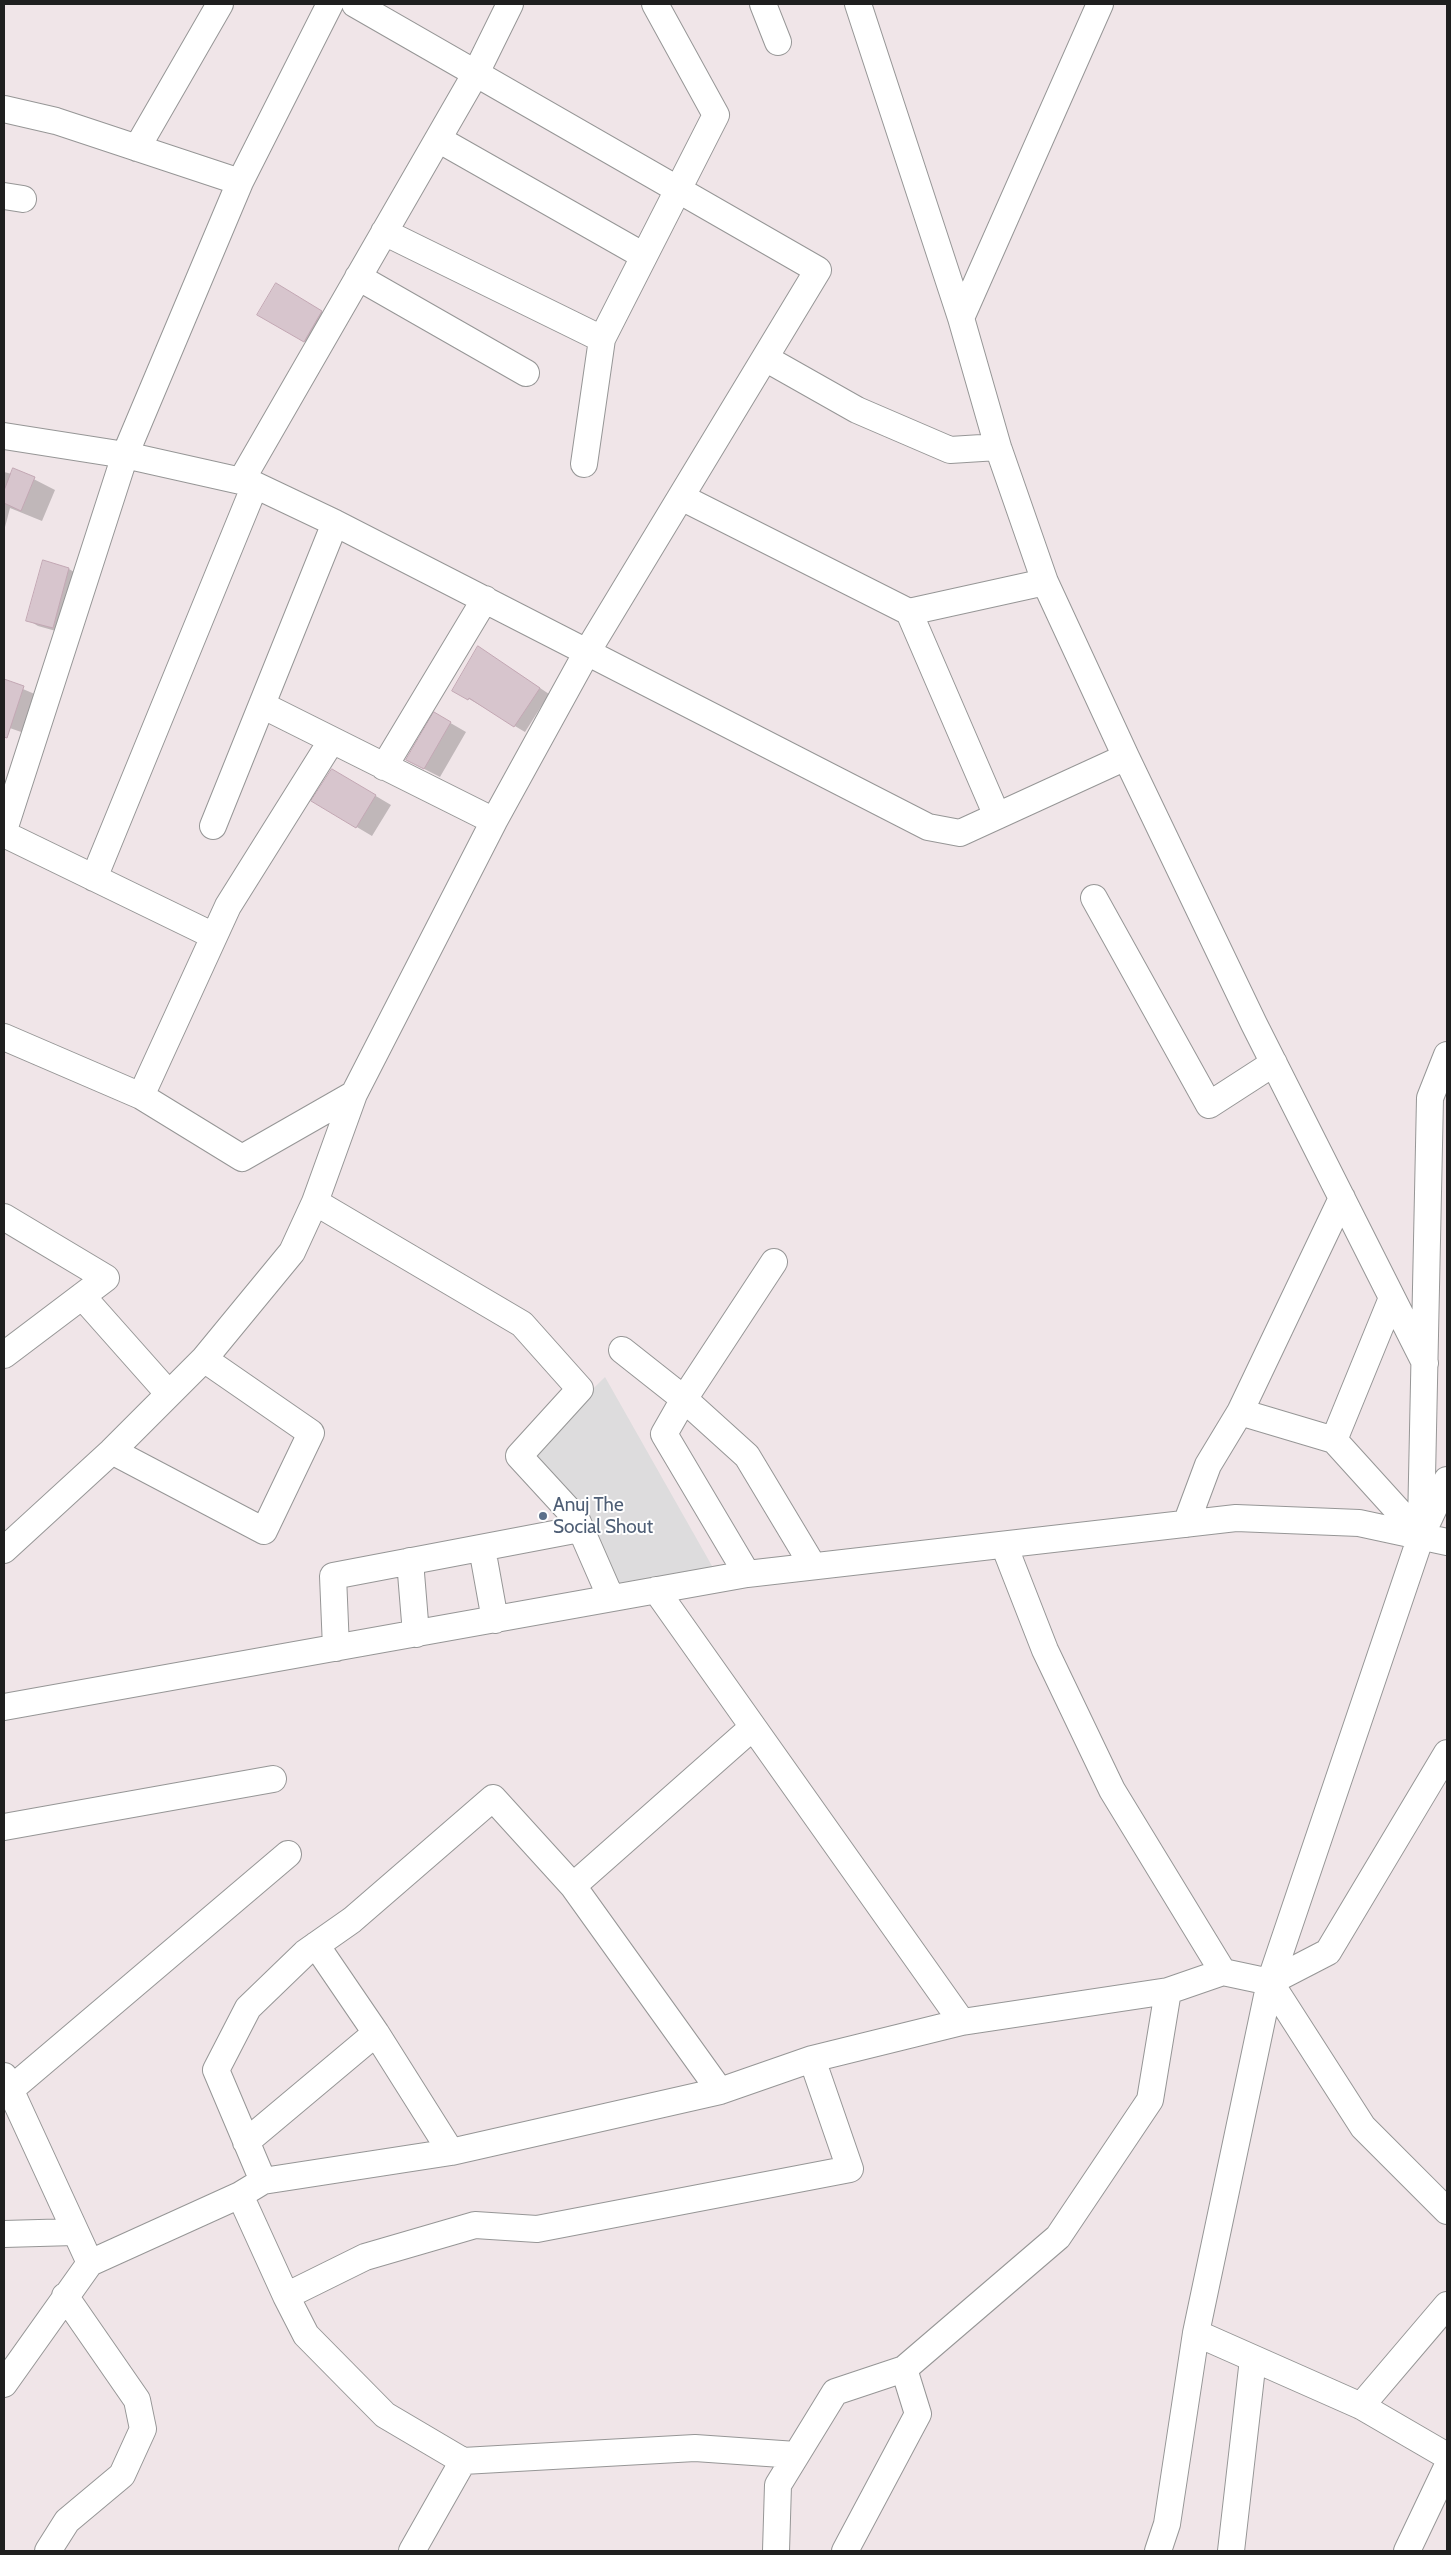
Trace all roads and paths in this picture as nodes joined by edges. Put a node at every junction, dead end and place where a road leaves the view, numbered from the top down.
1 (220, 4) edge
2 (330, 4) edge
3 (355, 4) edge
4 (510, 4) edge
5 (655, 4) edge
6 (763, 4) edge
7 (858, 4) edge
8 (1100, 4) edge
9 (778, 42) dead end
10 (476, 73) junction
11 (4, 109) edge
12 (438, 139) junction
13 (137, 148) junction
14 (240, 182) junction
15 (678, 189) junction
16 (384, 232) junction
17 (644, 256) junction
18 (358, 277) junction
19 (961, 318) junction
20 (602, 339) junction
21 (765, 358) junction
22 (526, 373) dead end
23 (4, 436) edge
24 (998, 448) junction
25 (126, 455) junction
26 (584, 464) dead end
27 (248, 483) junction
28 (681, 497) junction
29 (335, 522) junction
30 (1045, 582) junction
31 (485, 599) junction
32 (909, 612) junction
33 (587, 652) junction
34 (262, 705) junction
35 (332, 740) junction
36 (1126, 757) junction
37 (384, 766) junction
38 (997, 816) junction
39 (494, 821) junction
40 (213, 826) dead end
41 (4, 830) edge
42 (4, 834) edge
43 (94, 878) junction
44 (1094, 898) dead end
45 (214, 936) junction
46 (4, 1038) edge
47 (1447, 1055) edge
48 (1274, 1063) junction
49 (354, 1094) junction
50 (141, 1096) junction
51 (1342, 1198) junction
52 (315, 1202) junction
53 (4, 1217) edge
54 (774, 1262) dead end
55 (82, 1296) junction
56 (1392, 1298) junction
57 (622, 1350) dead end
58 (4, 1355) edge
59 (204, 1359) junction
60 (1425, 1363) junction
61 (169, 1394) junction
62 (684, 1399) junction
63 (1240, 1412) junction
64 (1334, 1440) junction
65 (112, 1451) junction
66 (1447, 1480) edge
67 (1186, 1524) junction
68 (580, 1529) junction
69 (1421, 1536) junction
70 (1447, 1542) edge
71 (1004, 1545) junction
72 (482, 1548) junction
73 (4, 1550) edge
74 (410, 1561) junction
75 (813, 1566) junction
76 (747, 1574) junction
77 (656, 1590) junction
78 (611, 1598) junction
79 (495, 1620) junction
80 (416, 1634) junction
81 (336, 1648) junction
82 (4, 1707) edge
83 (753, 1728) junction
84 (1447, 1753) edge
85 (272, 1779) dead end
86 (4, 1827) edge
87 (288, 1854) dead end
88 (573, 1886) junction
89 (316, 1945) junction
90 (1223, 1972) junction
91 (1270, 1982) junction
92 (1168, 1990) junction
93 (962, 2022) junction
94 (376, 2033) junction
95 (812, 2059) junction
96 (6, 2083) edge
97 (720, 2091) junction
98 (246, 2142) junction
99 (451, 2152) junction
100 (263, 2181) junction
101 (240, 2195) junction
102 (1447, 2211) edge
103 (74, 2232) junction
104 (4, 2234) edge
105 (90, 2263) junction
106 (65, 2296) junction
107 (286, 2296) junction
108 (1447, 2305) edge
109 (1196, 2334) junction
110 (1253, 2358) junction
111 (904, 2369) junction
112 (4, 2384) edge
113 (1361, 2406) junction
114 (796, 2455) junction
115 (463, 2461) junction
116 (1446, 2471) edge
117 (48, 2551) edge
118 (412, 2551) edge
119 (776, 2551) edge
120 (845, 2551) edge
121 (1158, 2551) edge
122 (1231, 2551) edge
123 (1407, 2551) edge

1 - 13 street
2 - 14 street
3 - 10 street
4 - 10 street
5 - 15 street
6 - 9 street
7 - 19 street
8 - 19 street
10 - 12 street
10 - 15 street
11 - 13 street
12 - 16 street
12 - 17 street
13 - 14 street
14 - 25 street
15 - 17 street
15 - 21 street
16 - 18 street
16 - 20 street
17 - 20 street
18 - 22 street
18 - 27 street
19 - 24 street
20 - 26 street
21 - 24 street
21 - 28 street
23 - 25 street
24 - 30 street
25 - 27 street
25 - 41 street
27 - 29 street
27 - 43 street
28 - 32 street
28 - 33 street
29 - 31 street
29 - 34 street
30 - 32 street
30 - 36 street
31 - 33 street
31 - 37 street
32 - 38 street
33 - 38 street
33 - 39 street
34 - 35 street
34 - 40 street
35 - 37 street
35 - 45 street
36 - 38 street
36 - 48 street
37 - 39 street
39 - 49 street
42 - 43 street
43 - 45 street
44 - 48 street
45 - 50 street
46 - 50 street
47 - 60 street
48 - 51 street
49 - 50 street
49 - 52 street
51 - 56 street
51 - 63 street
52 - 59 street
52 - 68 street
53 - 55 street
54 - 62 street
55 - 58 street
55 - 61 street
56 - 60 street
56 - 64 street
57 - 62 street
59 - 61 street
59 - 65 street
60 - 69 street
61 - 65 street
62 - 75 street
62 - 76 street
63 - 64 street
63 - 67 street
64 - 69 street
65 - 73 street
66 - 69 street
67 - 69 street
67 - 71 street
68 - 72 street
68 - 78 street
69 - 70 street
69 - 91 street
71 - 75 street
71 - 90 street
72 - 74 street
72 - 79 street
74 - 80 street
74 - 81 street
75 - 76 street
76 - 77 street
77 - 78 street
77 - 83 street
78 - 79 street
79 - 80 street
80 - 81 street
81 - 82 street
83 - 88 street
83 - 93 street
84 - 91 street
85 - 86 street
87 - 96 street
88 - 89 street
88 - 97 street
89 - 94 street
89 - 98 street
90 - 91 street
90 - 92 street
91 - 102 street
91 - 109 street
92 - 93 street
92 - 111 street
93 - 95 street
94 - 98 street
94 - 99 street
95 - 97 street
95 - 107 street
96 - 103 street
97 - 99 street
98 - 100 street
99 - 100 street
100 - 101 street
101 - 105 street
101 - 107 street
103 - 104 street
103 - 105 street
105 - 106 street
106 - 112 street
106 - 117 street
107 - 115 street
108 - 113 street
109 - 110 street
109 - 121 street
110 - 113 street
110 - 122 street
111 - 114 street
111 - 120 street
113 - 116 street
114 - 115 street
114 - 119 street
115 - 118 street
116 - 123 street

